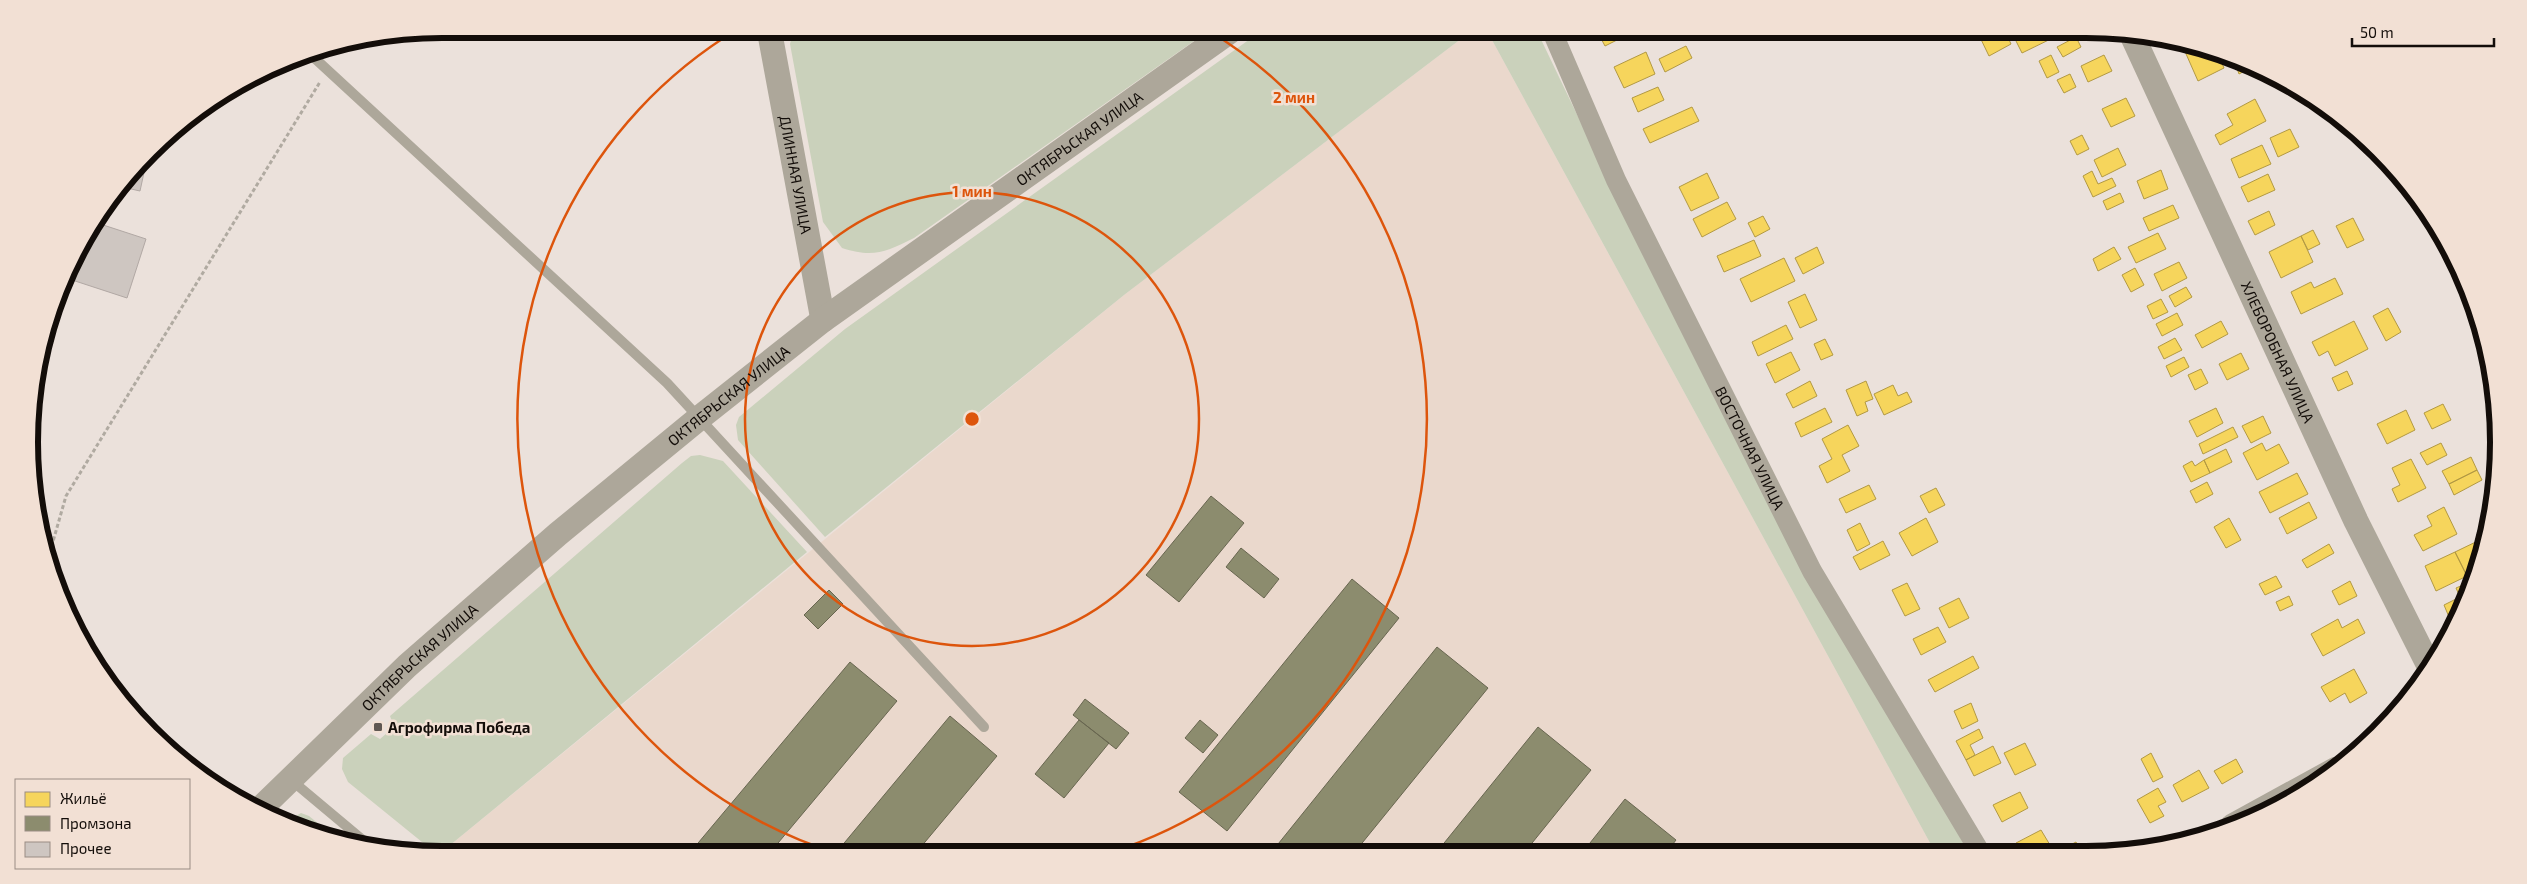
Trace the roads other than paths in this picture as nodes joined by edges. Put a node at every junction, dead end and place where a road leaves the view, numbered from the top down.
1 (771, 38) edge
2 (1219, 38) edge
3 (1555, 38) edge
4 (2135, 41) edge
5 (315, 58) edge
6 (823, 320) junction
7 (698, 419) junction
8 (2426, 659) edge
9 (984, 727) dead end
10 (289, 778) junction
11 (264, 805) edge
12 (361, 839) edge
13 (1976, 846) edge

1 - 6 street, ДЛИННАЯ УЛИЦА
2 - 6 street, ОКТЯБРЬСКАЯ УЛИЦА
3 - 13 street, ВОСТОЧНАЯ УЛИЦА
4 - 8 street, ХЛЕБОРОБНАЯ УЛИЦА
5 - 7 lane
6 - 7 street, ОКТЯБРЬСКАЯ УЛИЦА
7 - 9 lane
7 - 10 street, ОКТЯБРЬСКАЯ УЛИЦА
10 - 11 street, ОКТЯБРЬСКАЯ УЛИЦА
10 - 12 lane

